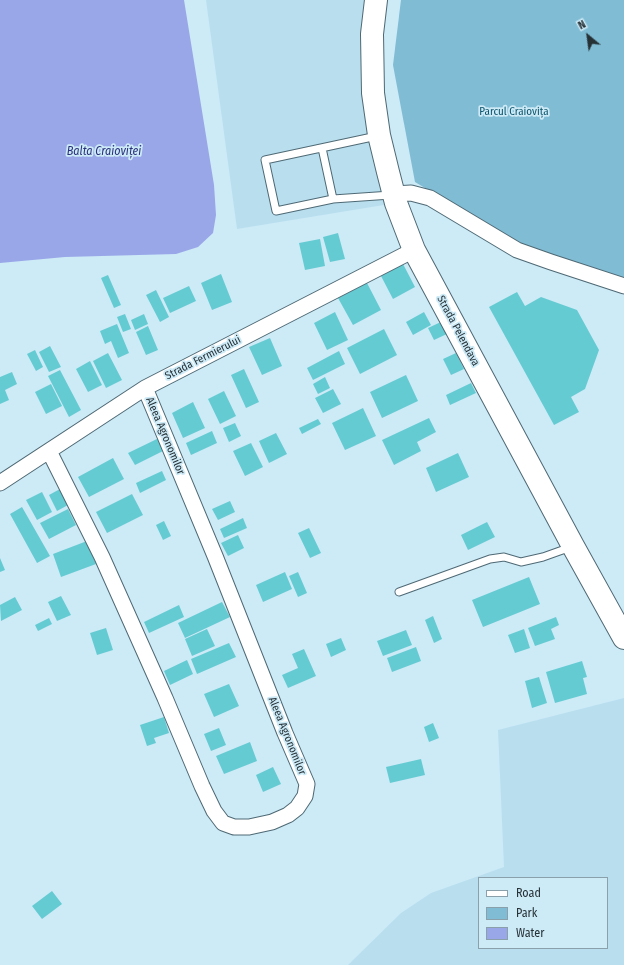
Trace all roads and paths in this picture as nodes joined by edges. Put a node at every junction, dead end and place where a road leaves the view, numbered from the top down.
1 (376, 0) edge
2 (379, 135) junction
3 (322, 148) junction
4 (394, 194) junction
5 (333, 198) junction
6 (414, 250) junction
7 (624, 286) edge
8 (145, 388) junction
9 (49, 451) junction
10 (0, 483) edge
11 (573, 546) junction
12 (399, 592) dead end
13 (624, 638) edge

1 - 2 main road, Strada Pelendava
2 - 3 lane
2 - 4 main road, Strada Pelendava
3 - 5 lane
3 - 5 lane
4 - 5 lane
4 - 6 main road, Strada Pelendava
4 - 7 street
6 - 8 street, Strada Fermierului
6 - 11 main road, Strada Pelendava
8 - 9 street, Strada Fermierului
8 - 9 street, Aleea Agronomilor
9 - 10 street, Strada Fermierului
11 - 12 lane
11 - 13 main road, Strada Pelendava

